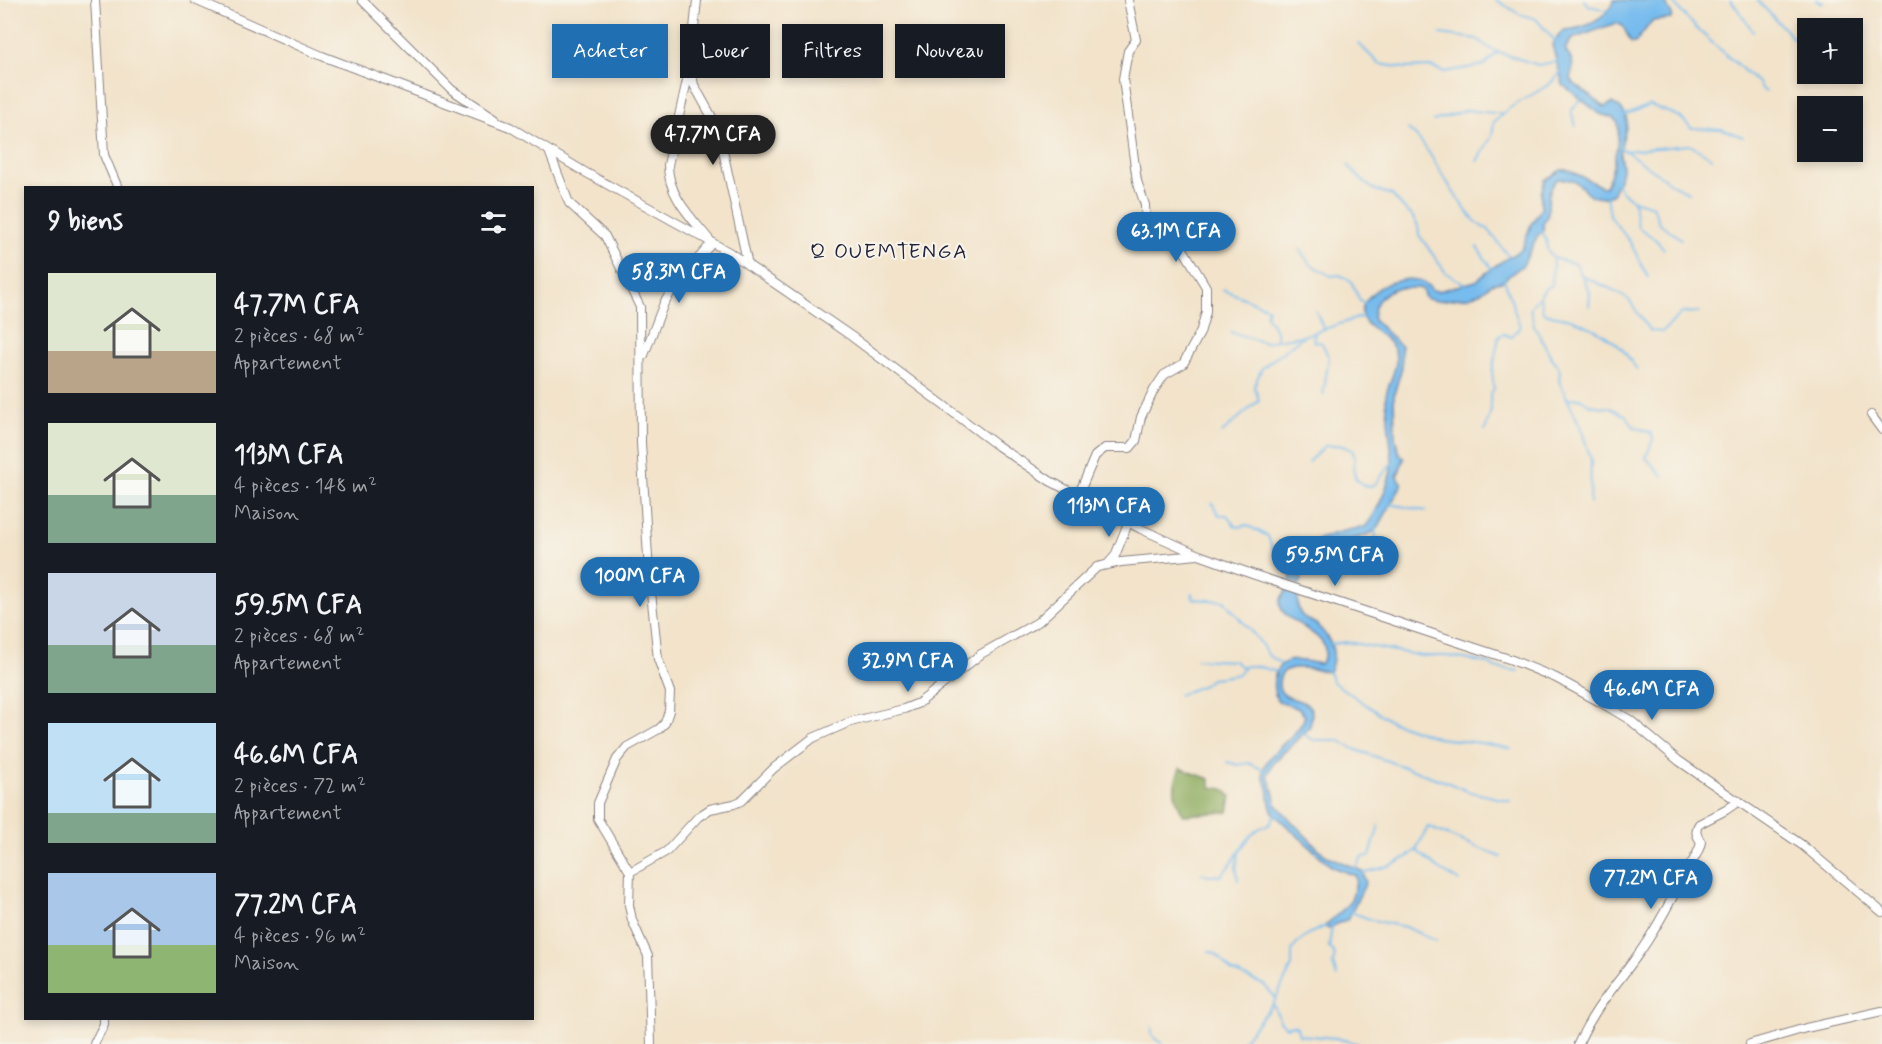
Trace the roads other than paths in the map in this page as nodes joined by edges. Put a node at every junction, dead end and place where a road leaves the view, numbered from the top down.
1 (95, 0) edge
2 (195, 0) edge
3 (362, 0) edge
4 (697, 0) edge
5 (1128, 0) edge
6 (694, 24) edge
7 (688, 78) edge
8 (692, 78) edge
9 (510, 128) junction
10 (549, 150) junction
11 (117, 186) edge
12 (712, 243) junction
13 (748, 266) junction
14 (641, 362) junction
15 (1871, 415) dead end
16 (1882, 430) edge
17 (1078, 496) junction
18 (1128, 523) junction
19 (1199, 555) junction
20 (1107, 565) junction
21 (1739, 801) junction
22 (630, 872) junction
23 (1882, 912) edge
24 (1882, 1011) edge
25 (104, 1020) edge
26 (94, 1044) edge
27 (651, 1044) edge
28 (1578, 1044) edge
29 (1750, 1044) edge

1 - 11 street
2 - 9 street
3 - 9 street
4 - 6 street
5 - 17 street
7 - 12 street
8 - 13 street
9 - 10 street
10 - 12 street
10 - 14 street
12 - 13 street
12 - 14 street
13 - 17 street
14 - 22 street
15 - 16 street
17 - 18 street
18 - 19 street
18 - 20 street
19 - 20 street
19 - 21 street
20 - 22 street
21 - 23 street
21 - 28 street
22 - 27 street
24 - 29 street
25 - 26 street

